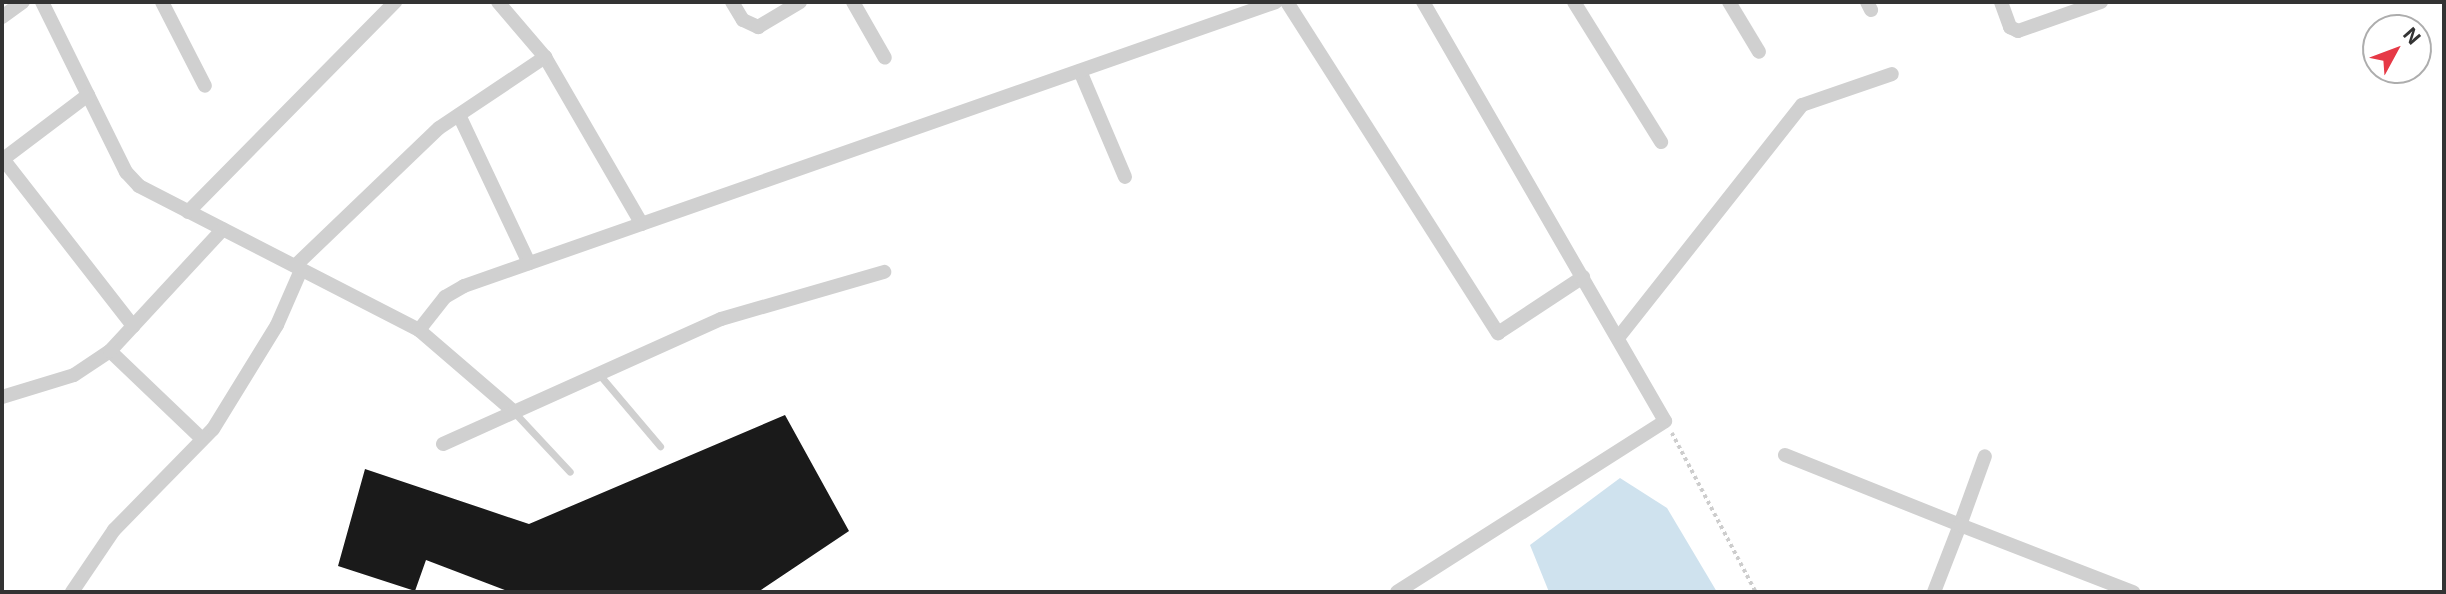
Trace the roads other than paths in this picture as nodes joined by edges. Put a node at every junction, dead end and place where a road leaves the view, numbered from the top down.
1 (23, 2) edge
2 (42, 2) edge
3 (162, 2) edge
4 (395, 2) edge
5 (498, 2) edge
6 (732, 2) edge
7 (800, 2) edge
8 (853, 2) edge
9 (1276, 2) edge
10 (1287, 2) edge
11 (1423, 2) edge
12 (1728, 2) edge
13 (2001, 2) edge
14 (2101, 2) edge
15 (1579, 3) edge
16 (2, 18) edge
17 (1759, 52) dead end
18 (545, 57) junction
19 (885, 58) dead end
20 (1080, 71) junction
21 (1892, 74) dead end
22 (205, 86) dead end
23 (88, 95) junction
24 (458, 114) junction
25 (1661, 142) dead end
26 (2, 159) edge
27 (1125, 177) dead end
28 (188, 212) junction
29 (642, 224) junction
30 (223, 229) junction
31 (529, 263) junction
32 (298, 268) junction
33 (884, 272) dead end
34 (1583, 277) junction
35 (133, 326) junction
36 (419, 330) junction
37 (1622, 332) junction
38 (110, 351) junction
39 (597, 372) junction
40 (2, 397) edge
41 (512, 410) junction
42 (202, 439) junction
43 (443, 444) dead end
44 (660, 446) dead end
45 (1785, 455) dead end
46 (1985, 456) dead end
47 (570, 472) dead end
48 (1960, 525) junction
49 (72, 592) edge
50 (1397, 592) edge
51 (1934, 592) edge
52 (2133, 592) edge

1 - 16 street
2 - 23 street
3 - 22 street
4 - 28 street
5 - 18 street
6 - 7 street
8 - 19 street
9 - 20 street
10 - 34 street
11 - 34 street
12 - 17 street
13 - 14 street
15 - 25 street
18 - 24 street
18 - 29 street
20 - 27 street
20 - 29 street
21 - 37 street
23 - 26 street
23 - 28 street
24 - 31 street
24 - 32 street
26 - 35 street
28 - 30 street
29 - 31 street
30 - 32 street
30 - 35 street
31 - 36 street
32 - 36 street
32 - 42 street
33 - 39 street
34 - 37 street
35 - 38 street
36 - 41 street
37 - 50 street
38 - 40 street
38 - 42 street
39 - 41 street
39 - 44 lane
41 - 43 street
41 - 47 lane
42 - 49 street
45 - 48 street
46 - 48 street
48 - 51 street
48 - 52 street

